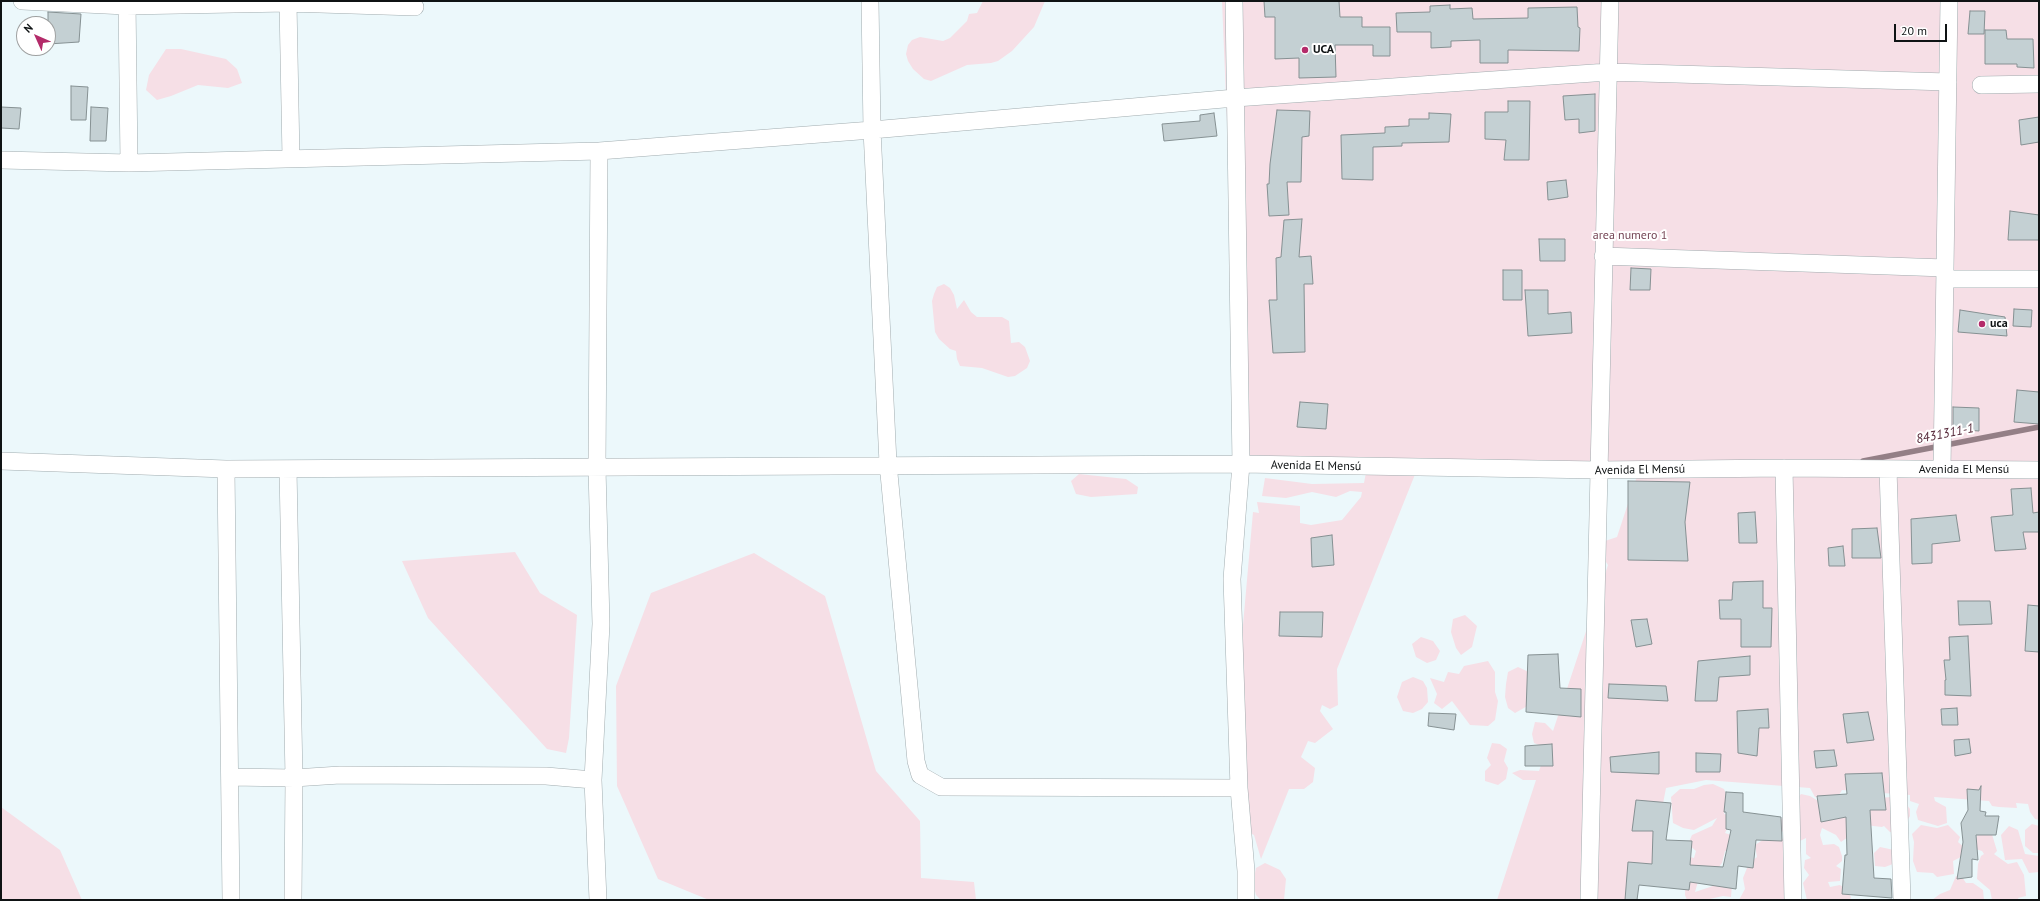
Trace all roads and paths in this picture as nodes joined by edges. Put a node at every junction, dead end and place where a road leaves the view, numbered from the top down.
1 (22, 1) edge
2 (870, 1) edge
3 (1234, 1) edge
4 (1610, 1) edge
5 (1949, 1) edge
6 (288, 3) junction
7 (126, 4) edge
8 (415, 7) dead end
9 (1608, 72) junction
10 (1948, 82) junction
11 (2039, 84) edge
12 (1982, 85) dead end
13 (1235, 98) junction
14 (872, 130) junction
15 (599, 151) junction
16 (291, 158) junction
17 (1, 160) edge
18 (129, 163) junction
19 (1603, 256) junction
20 (1945, 274) junction
21 (2039, 279) edge
22 (1, 461) edge
23 (1241, 464) junction
24 (888, 467) junction
25 (597, 468) junction
26 (1784, 468) junction
27 (226, 469) junction
28 (288, 469) junction
29 (1888, 469) junction
30 (1942, 469) junction
31 (1598, 470) junction
32 (2039, 470) edge
33 (230, 777) junction
34 (294, 778) junction
35 (593, 780) junction
36 (1239, 788) junction
37 (231, 900) edge
38 (293, 900) edge
39 (598, 900) edge
40 (1246, 900) edge
41 (1589, 900) edge
42 (1793, 900) edge
43 (1902, 900) edge

1 - 7 street
2 - 14 street
3 - 13 street
4 - 9 street
5 - 10 street
6 - 7 street
6 - 8 street
6 - 16 street
7 - 18 street
9 - 10 street
9 - 13 street
9 - 19 street
10 - 20 street
11 - 12 street
13 - 14 street
13 - 23 street
14 - 15 street
14 - 24 street
15 - 16 street
15 - 25 street
16 - 18 street
17 - 18 street
19 - 20 street
19 - 31 street
20 - 21 street
20 - 30 street
22 - 27 street, Avenida El Mensú
23 - 24 street, Avenida El Mensú
23 - 31 street, Avenida El Mensú
23 - 36 street
24 - 25 street, Avenida El Mensú
24 - 36 street
25 - 28 street, Avenida El Mensú
25 - 35 street
26 - 29 street, Avenida El Mensú
26 - 31 street, Avenida El Mensú
26 - 42 street
27 - 28 street, Avenida El Mensú
27 - 33 street
28 - 34 street
29 - 30 street, Avenida El Mensú
29 - 43 street
30 - 32 street, Avenida El Mensú
31 - 41 street
33 - 34 street
33 - 37 street
34 - 35 street
34 - 38 street
35 - 39 street
36 - 40 street

